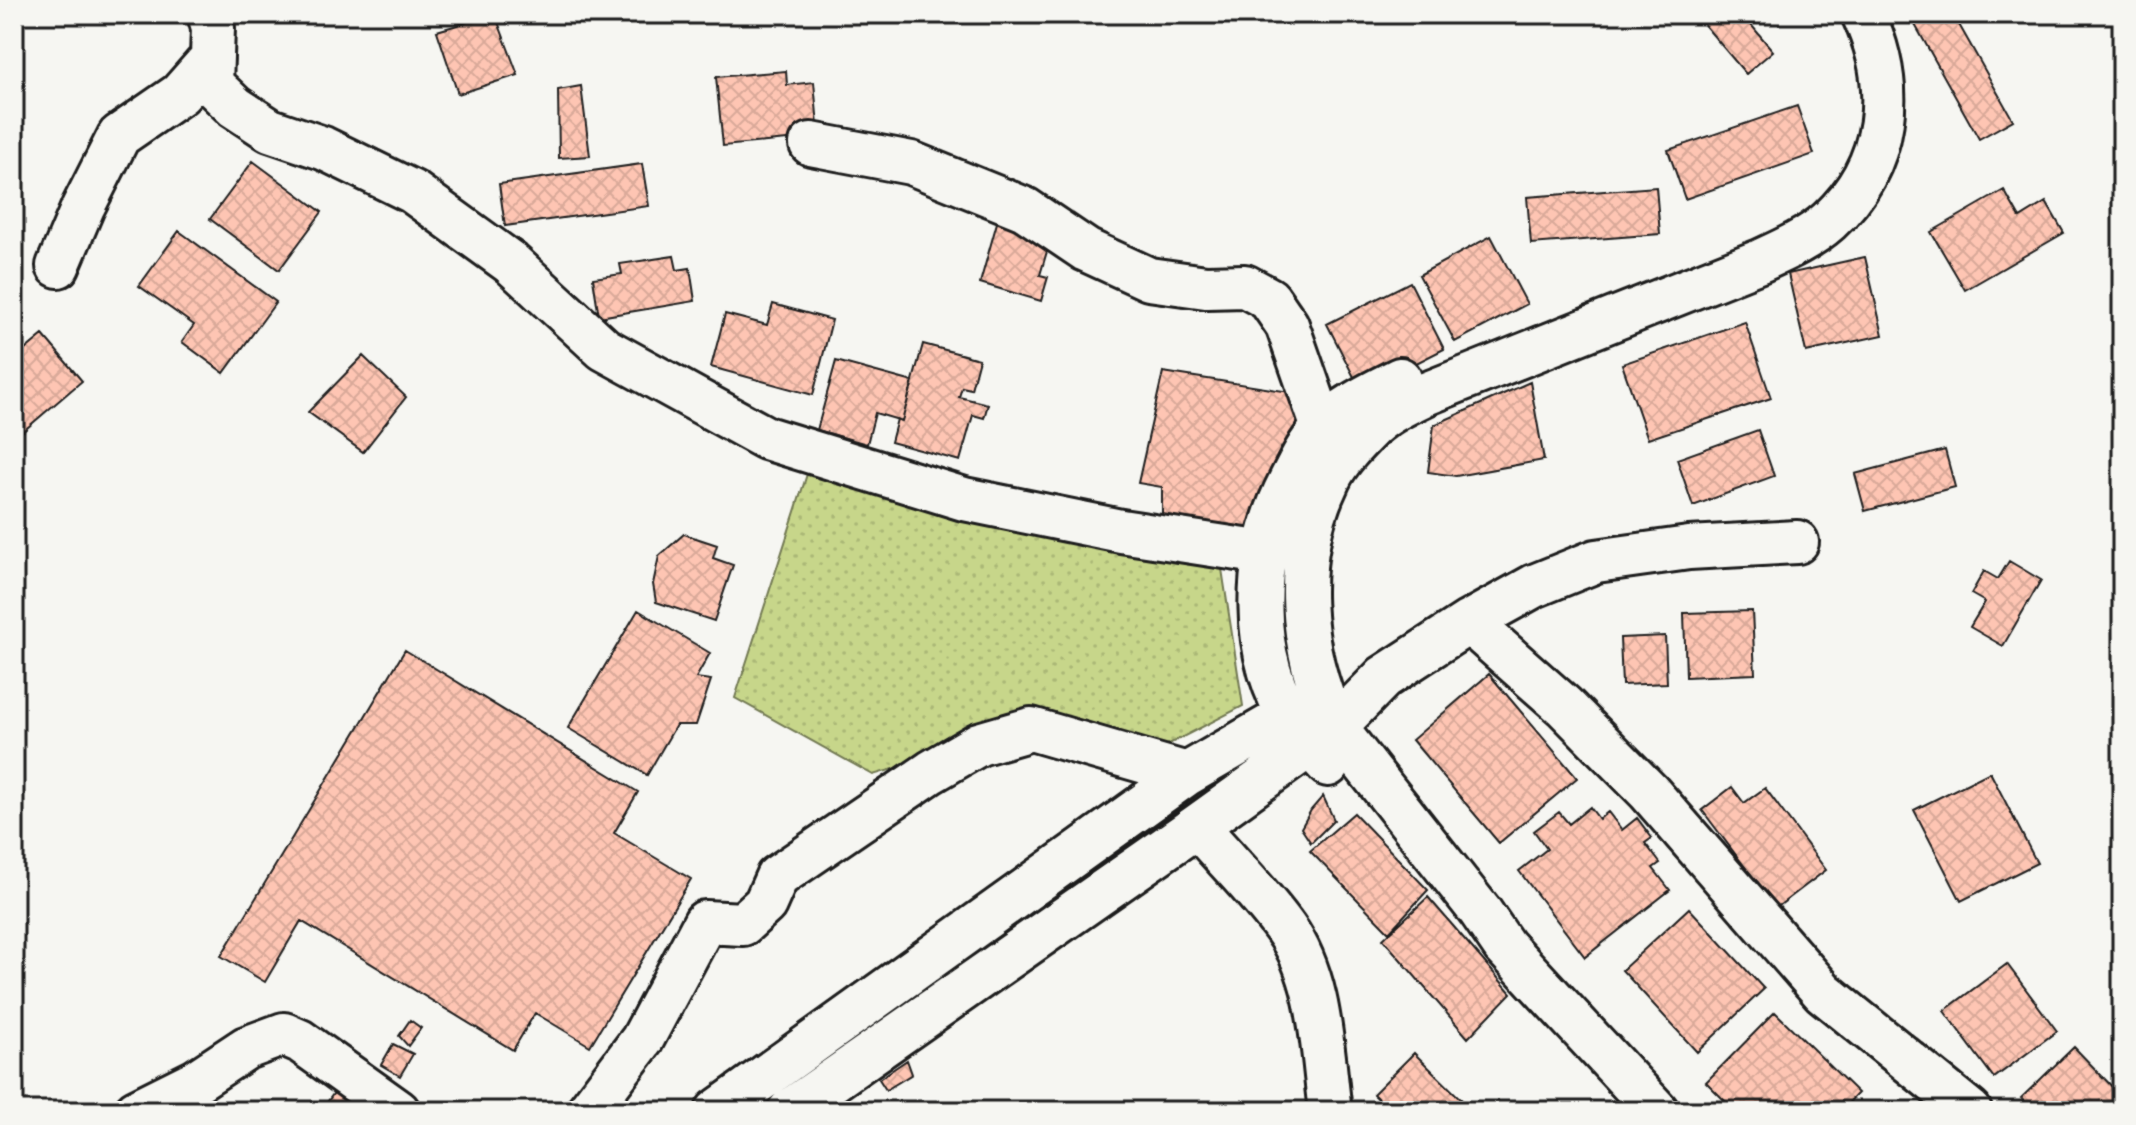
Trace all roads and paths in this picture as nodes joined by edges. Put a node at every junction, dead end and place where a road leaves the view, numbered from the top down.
1 (209, 14) edge
2 (1833, 14) edge
3 (1863, 14) edge
4 (211, 59) junction
5 (811, 144) dead end
6 (58, 266) dead end
7 (1567, 323) junction
8 (1323, 428) junction
9 (1797, 542) dead end
10 (1264, 553) junction
11 (1469, 622) junction
12 (1313, 720) junction
13 (1187, 774) junction
14 (1197, 826) junction
15 (136, 1111) edge
16 (398, 1111) edge
17 (588, 1111) edge
18 (717, 1111) edge
19 (789, 1111) edge
20 (1330, 1111) edge
21 (1657, 1111) edge
22 (1970, 1111) edge

1 - 4 street
2 - 7 street
3 - 7 street
4 - 6 street
4 - 10 street
5 - 8 street
7 - 8 street
7 - 12 street
8 - 10 street
9 - 11 street
10 - 12 street
11 - 12 street
11 - 22 street
12 - 13 street
12 - 14 street
12 - 21 street
13 - 17 street
13 - 18 street
14 - 19 street
14 - 20 street
15 - 16 street

